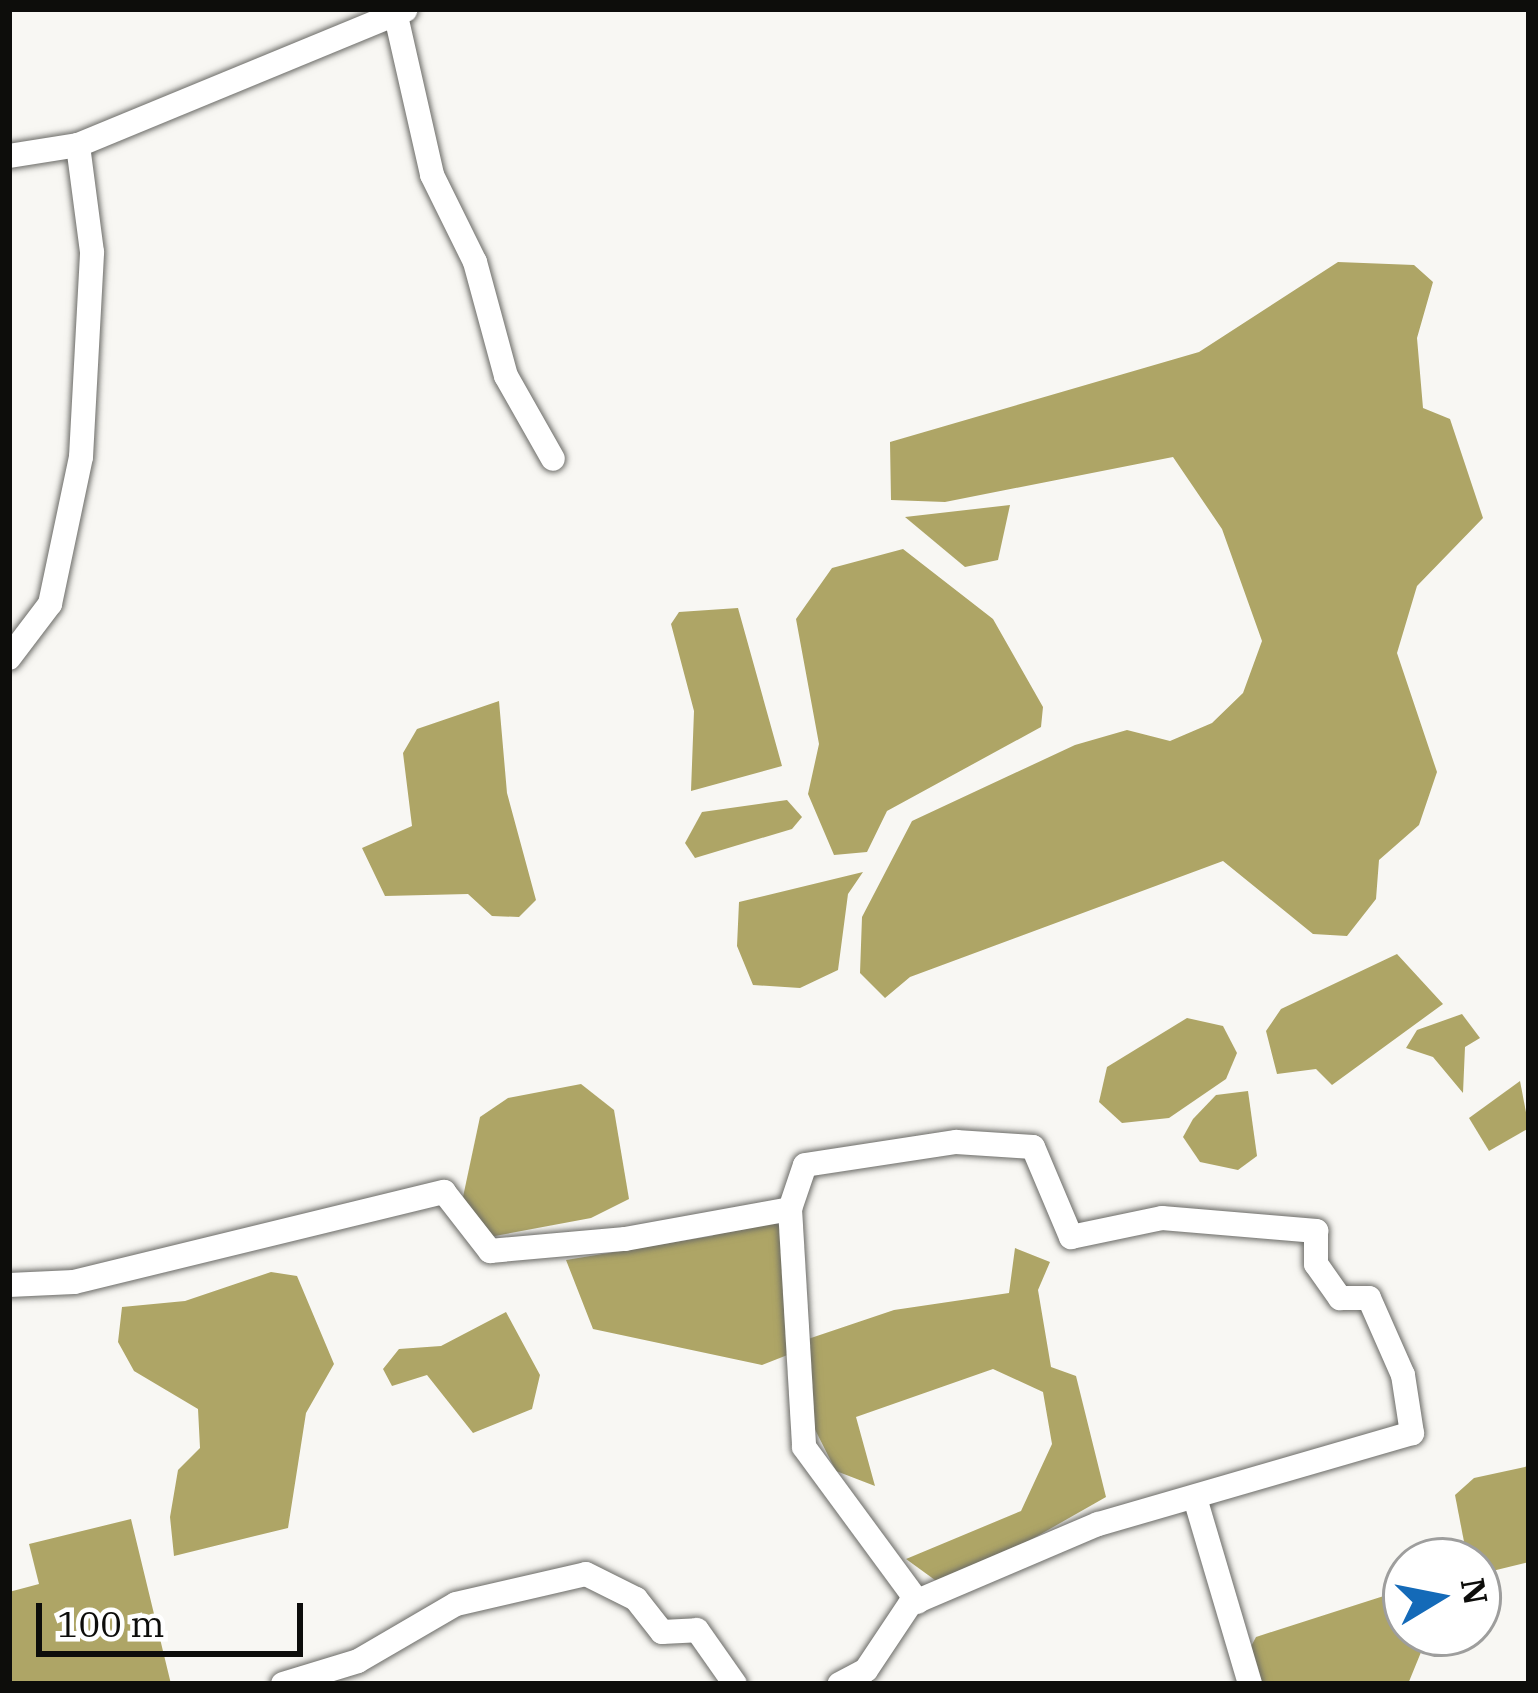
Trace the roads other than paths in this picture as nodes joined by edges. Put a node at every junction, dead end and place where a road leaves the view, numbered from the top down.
1 (402, 12) edge
2 (78, 145) junction
3 (9, 156) edge
4 (553, 459) dead end
5 (9, 658) edge
6 (790, 1209) junction
7 (9, 1285) edge
8 (1196, 1498) junction
9 (918, 1602) junction
10 (284, 1684) edge
11 (734, 1684) edge
12 (840, 1684) edge
13 (1250, 1684) edge

1 - 2 street
1 - 4 street
2 - 3 street
2 - 5 street
6 - 7 street
6 - 8 street
6 - 9 street
8 - 9 street
8 - 13 street
9 - 12 street
10 - 11 street

